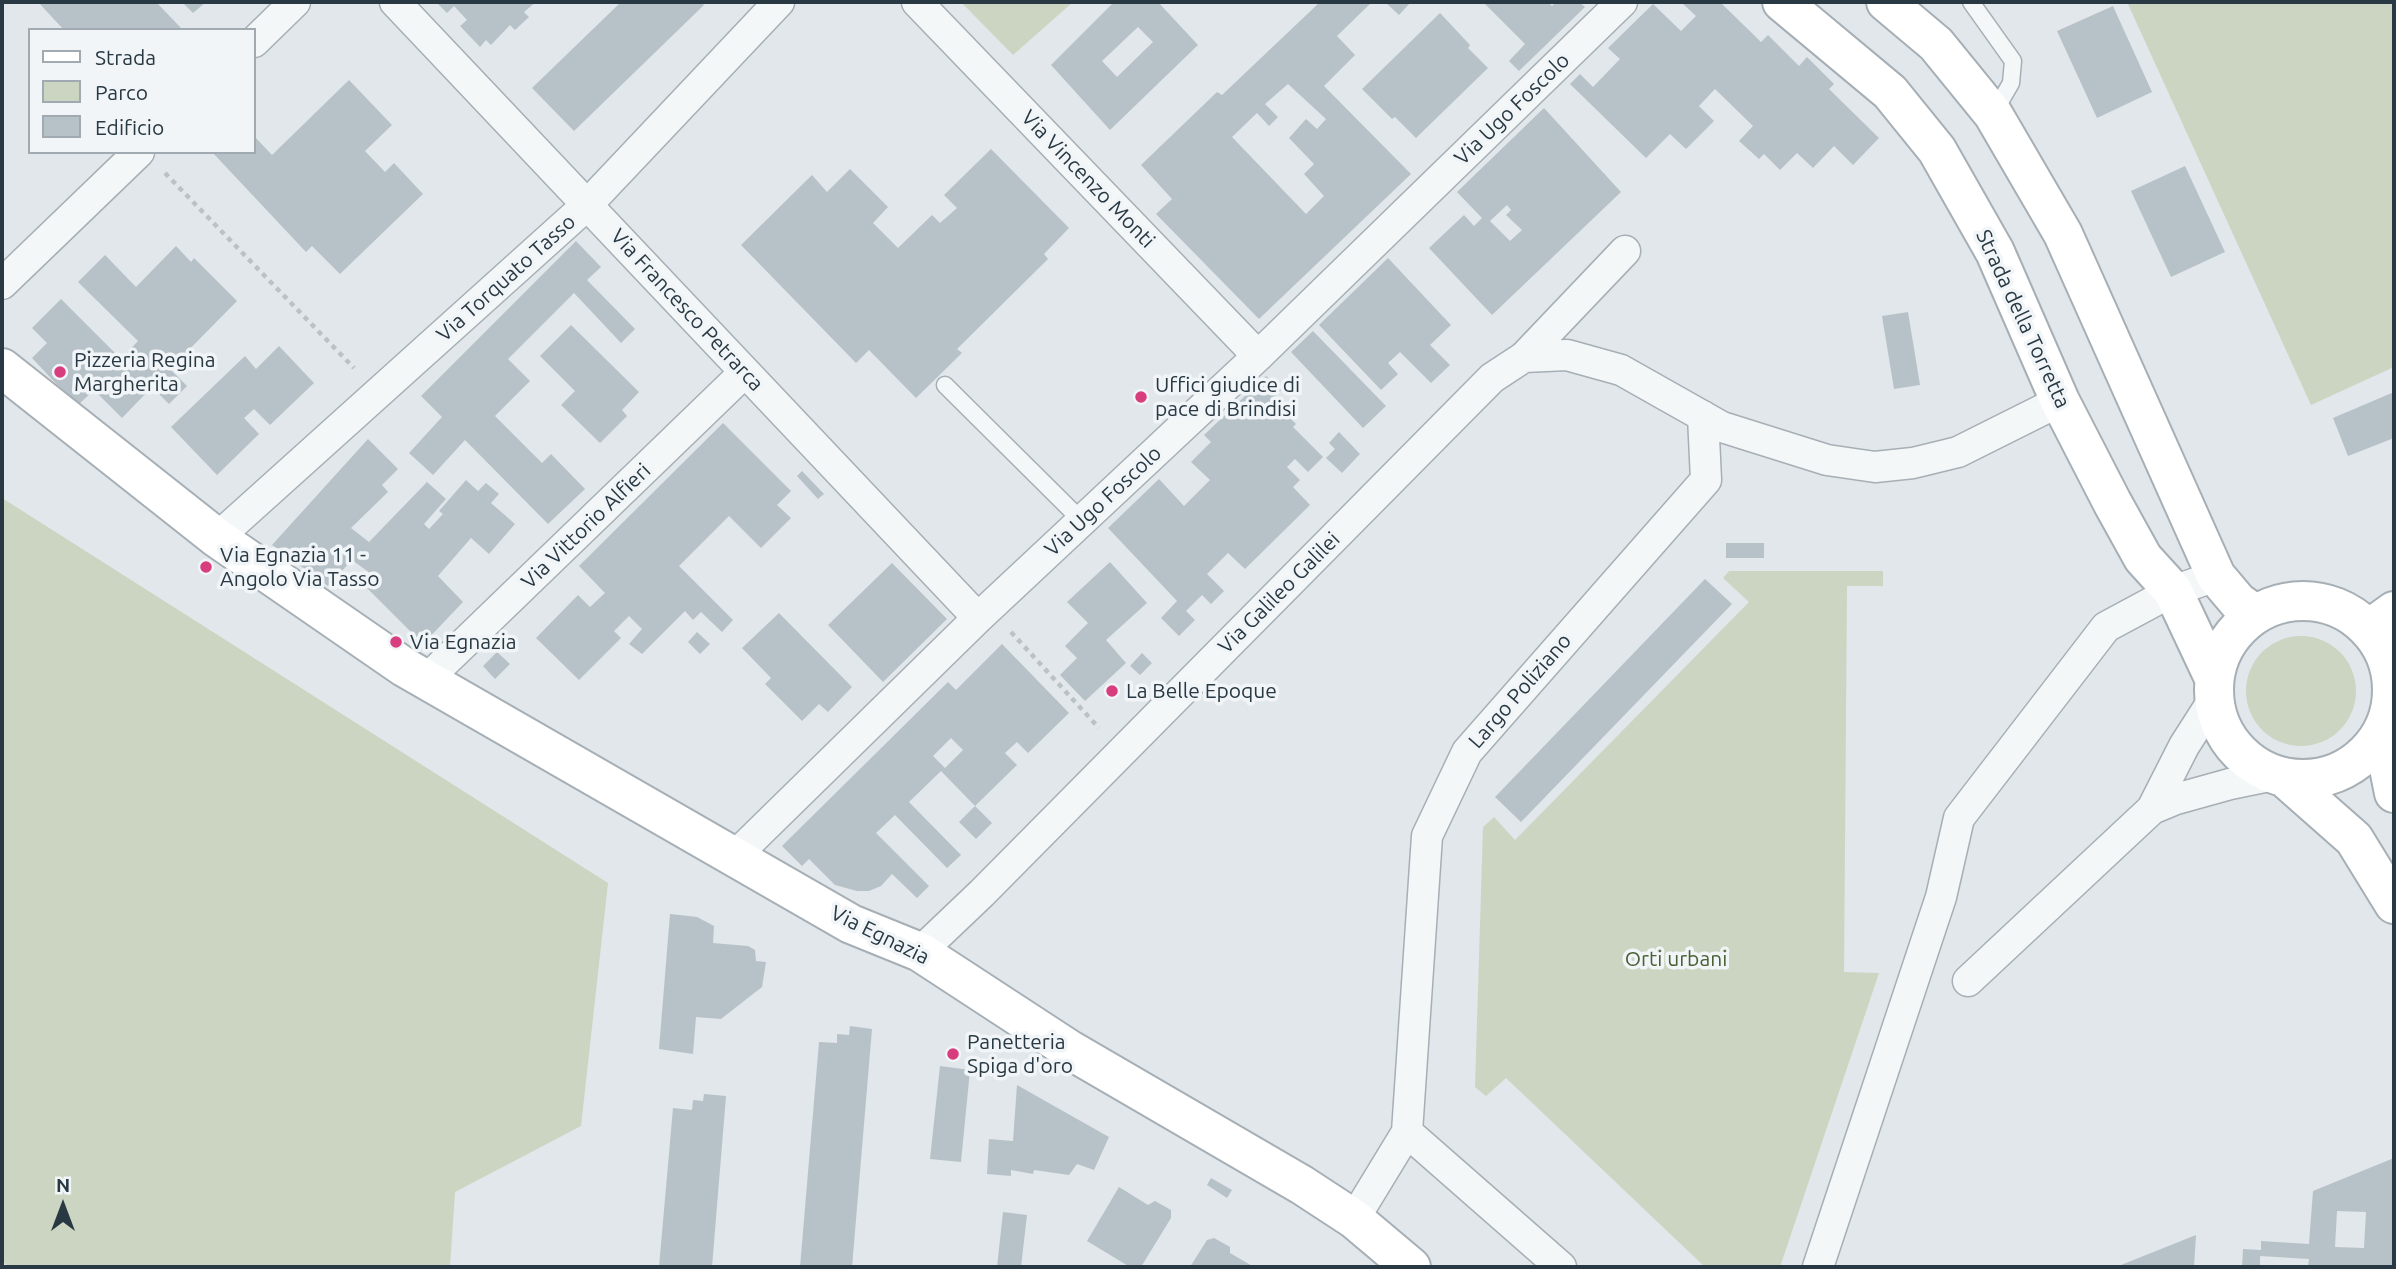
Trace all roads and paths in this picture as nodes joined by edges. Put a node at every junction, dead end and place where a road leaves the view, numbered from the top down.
1 (295, 2) edge
2 (395, 2) edge
3 (779, 2) edge
4 (918, 2) edge
5 (1622, 2) edge
6 (1782, 2) edge
7 (1886, 2) edge
8 (1971, 2) edge
9 (256, 40) edge
10 (1993, 114) junction
11 (137, 154) edge
12 (165, 172) dead end
13 (587, 205) junction
14 (1625, 251) dead end
15 (2, 284) edge
16 (1258, 356) junction
17 (1524, 357) junction
18 (2, 368) edge
19 (745, 372) junction
20 (945, 385) dead end
21 (378, 392) junction
22 (2060, 401) junction
23 (1703, 416) junction
24 (1082, 521) junction
25 (217, 538) junction
26 (2216, 576) junction
27 (2173, 591) junction
28 (983, 613) junction
29 (2255, 614) junction
30 (2381, 620) edge
31 (426, 680) junction
32 (2213, 688) junction
33 (2382, 733) junction
34 (1121, 752) junction
35 (2280, 777) junction
36 (2394, 793) edge
37 (2152, 809) junction
38 (735, 856) junction
39 (2394, 904) edge
40 (920, 952) junction
41 (1968, 981) dead end
42 (1407, 1132) junction
43 (1354, 1219) junction
44 (1411, 1267) edge
45 (1561, 1267) edge
46 (1818, 1267) edge

1 - 9 street
2 - 13 street, Via Francesco Petrarca
3 - 13 street, Via Torquato Tasso
4 - 16 street, Via Vincenzo Monti
5 - 16 street, Via Ugo Foscolo
6 - 22 street, Strada della Torretta
7 - 10 street
8 - 10 lane
10 - 26 street
11 - 15 street
12 - 21 path
13 - 19 street, Via Francesco Petrarca
13 - 21 street, Via Torquato Tasso
14 - 17 street
16 - 24 street, Via Ugo Foscolo
17 - 23 street
17 - 34 street, Via Galileo Galilei
18 - 25 street, Via Egnazia
19 - 28 street, Via Francesco Petrarca
19 - 31 street, Via Vittorio Alfieri
20 - 24 lane
21 - 25 street, Via Torquato Tasso
22 - 23 street
22 - 27 street, Strada della Torretta
23 - 42 street, Largo Poliziano
24 - 28 street, Via Ugo Foscolo
25 - 31 street, Via Egnazia
26 - 27 street
26 - 29 street
27 - 32 street, Strada della Torretta
27 - 46 street
28 - 34 path
28 - 38 street, Via Ugo Foscolo
29 - 30 street
29 - 32 street
30 - 33 street
31 - 38 street, Via Egnazia
32 - 35 street, Strada della Torretta
32 - 37 street
33 - 35 street
33 - 36 street
34 - 40 street, Via Galileo Galilei
35 - 37 street
35 - 39 street, Strada della Torretta
37 - 41 street
38 - 40 street, Via Egnazia
40 - 43 street, Via Egnazia
42 - 43 street, Largo Poliziano
42 - 45 street
43 - 44 street, Via Egnazia

